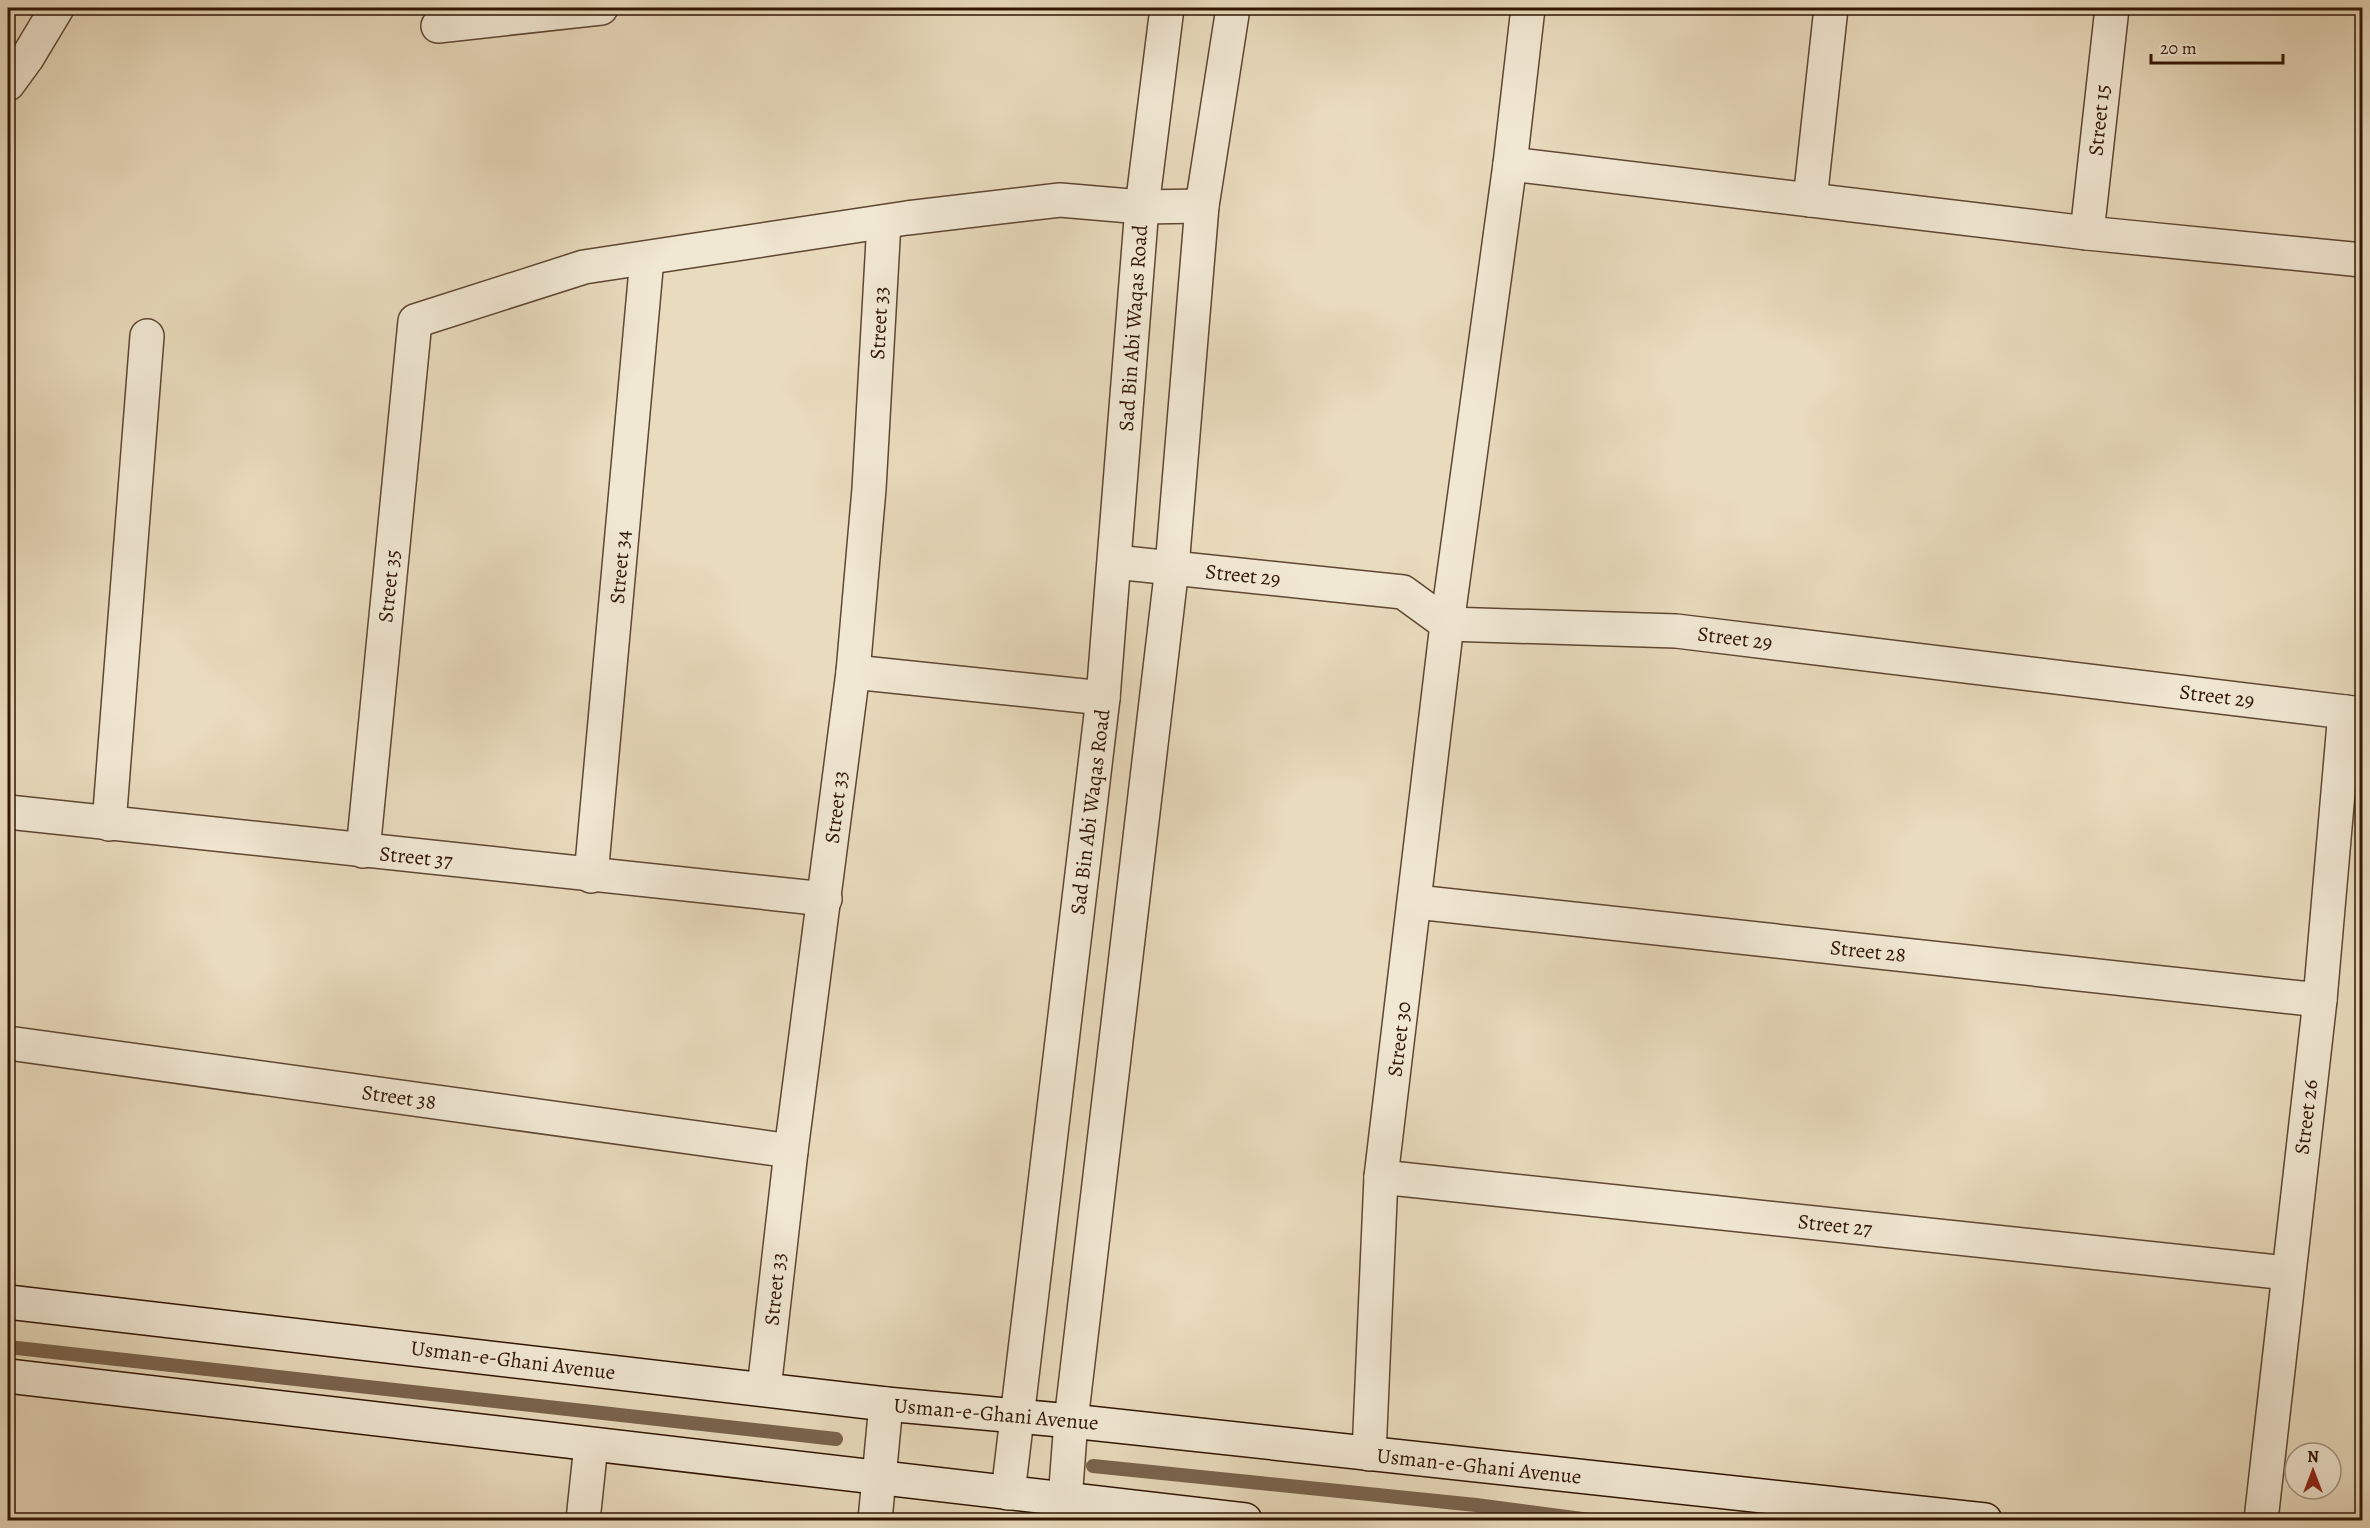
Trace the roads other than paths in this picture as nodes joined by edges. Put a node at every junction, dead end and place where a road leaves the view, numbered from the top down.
1 (57, 8) edge
2 (601, 8) edge
3 (1167, 8) edge
4 (1233, 8) edge
5 (1528, 8) edge
6 (1831, 8) edge
7 (2112, 8) edge
8 (438, 26) dead end
9 (8, 84) edge
10 (1510, 164) junction
11 (1810, 200) junction
12 (1202, 206) junction
13 (1142, 207) junction
14 (884, 222) junction
15 (2087, 233) junction
16 (647, 258) junction
17 (2362, 260) edge
18 (147, 336) dead end
19 (1115, 561) junction
20 (1172, 567) junction
21 (1448, 624) junction
22 (853, 672) junction
23 (1103, 698) junction
24 (2354, 713) edge
25 (8, 812) edge
26 (109, 824) junction
27 (363, 851) junction
28 (591, 876) junction
29 (825, 900) junction
30 (1416, 902) junction
31 (2320, 999) junction
32 (8, 1043) edge
33 (790, 1151) junction
34 (1381, 1177) junction
35 (2288, 1273) junction
36 (8, 1302) edge
37 (8, 1376) edge
38 (764, 1389) junction
39 (886, 1404) junction
40 (1019, 1416) junction
41 (1071, 1421) junction
42 (591, 1445) junction
43 (1369, 1454) junction
44 (880, 1479) junction
45 (1008, 1493) junction
46 (1065, 1500) junction
47 (583, 1521) edge
48 (875, 1521) edge
49 (1245, 1521) edge
50 (1985, 1521) edge
51 (2261, 1521) edge

1 - 9 street
2 - 8 street
3 - 13 street, Sad Bin Abi Waqas Road
4 - 12 street
5 - 10 street, Street 30
6 - 11 street
7 - 15 street, Street 15
10 - 11 street
10 - 21 street, Street 30
11 - 15 street
12 - 13 street
12 - 20 street
13 - 14 street
13 - 19 street, Sad Bin Abi Waqas Road
14 - 16 street
14 - 22 street, Street 33
15 - 17 street
16 - 27 street, Street 35
16 - 28 street, Street 34
18 - 26 street
19 - 20 street, Street 29
19 - 23 street, Sad Bin Abi Waqas Road
20 - 21 street, Street 29
20 - 41 street
21 - 24 street, Street 29
21 - 30 street, Street 30
22 - 23 street
22 - 29 street, Street 33
23 - 40 street, Sad Bin Abi Waqas Road
24 - 31 street, Street 26
25 - 26 street, Street 37
26 - 27 street, Street 37
27 - 28 street, Street 37
28 - 29 street, Street 37
29 - 33 street, Street 33
30 - 31 street, Street 28
30 - 34 street, Street 30
31 - 35 street, Street 26
32 - 33 street, Street 38
33 - 38 street, Street 33
34 - 35 street, Street 27
34 - 43 street, Street 30
35 - 51 street, Street 26
36 - 38 street, Usman-e-Ghani Avenue
37 - 42 street
38 - 39 street, Usman-e-Ghani Avenue
39 - 40 street, Usman-e-Ghani Avenue
39 - 44 street
40 - 41 street, Usman-e-Ghani Avenue
40 - 45 street, Sad Bin Abi Waqas Road
41 - 43 street, Usman-e-Ghani Avenue
41 - 46 street
42 - 44 street
42 - 47 street
43 - 50 street, Usman-e-Ghani Avenue
44 - 45 street
44 - 48 street
45 - 46 street
46 - 49 street

